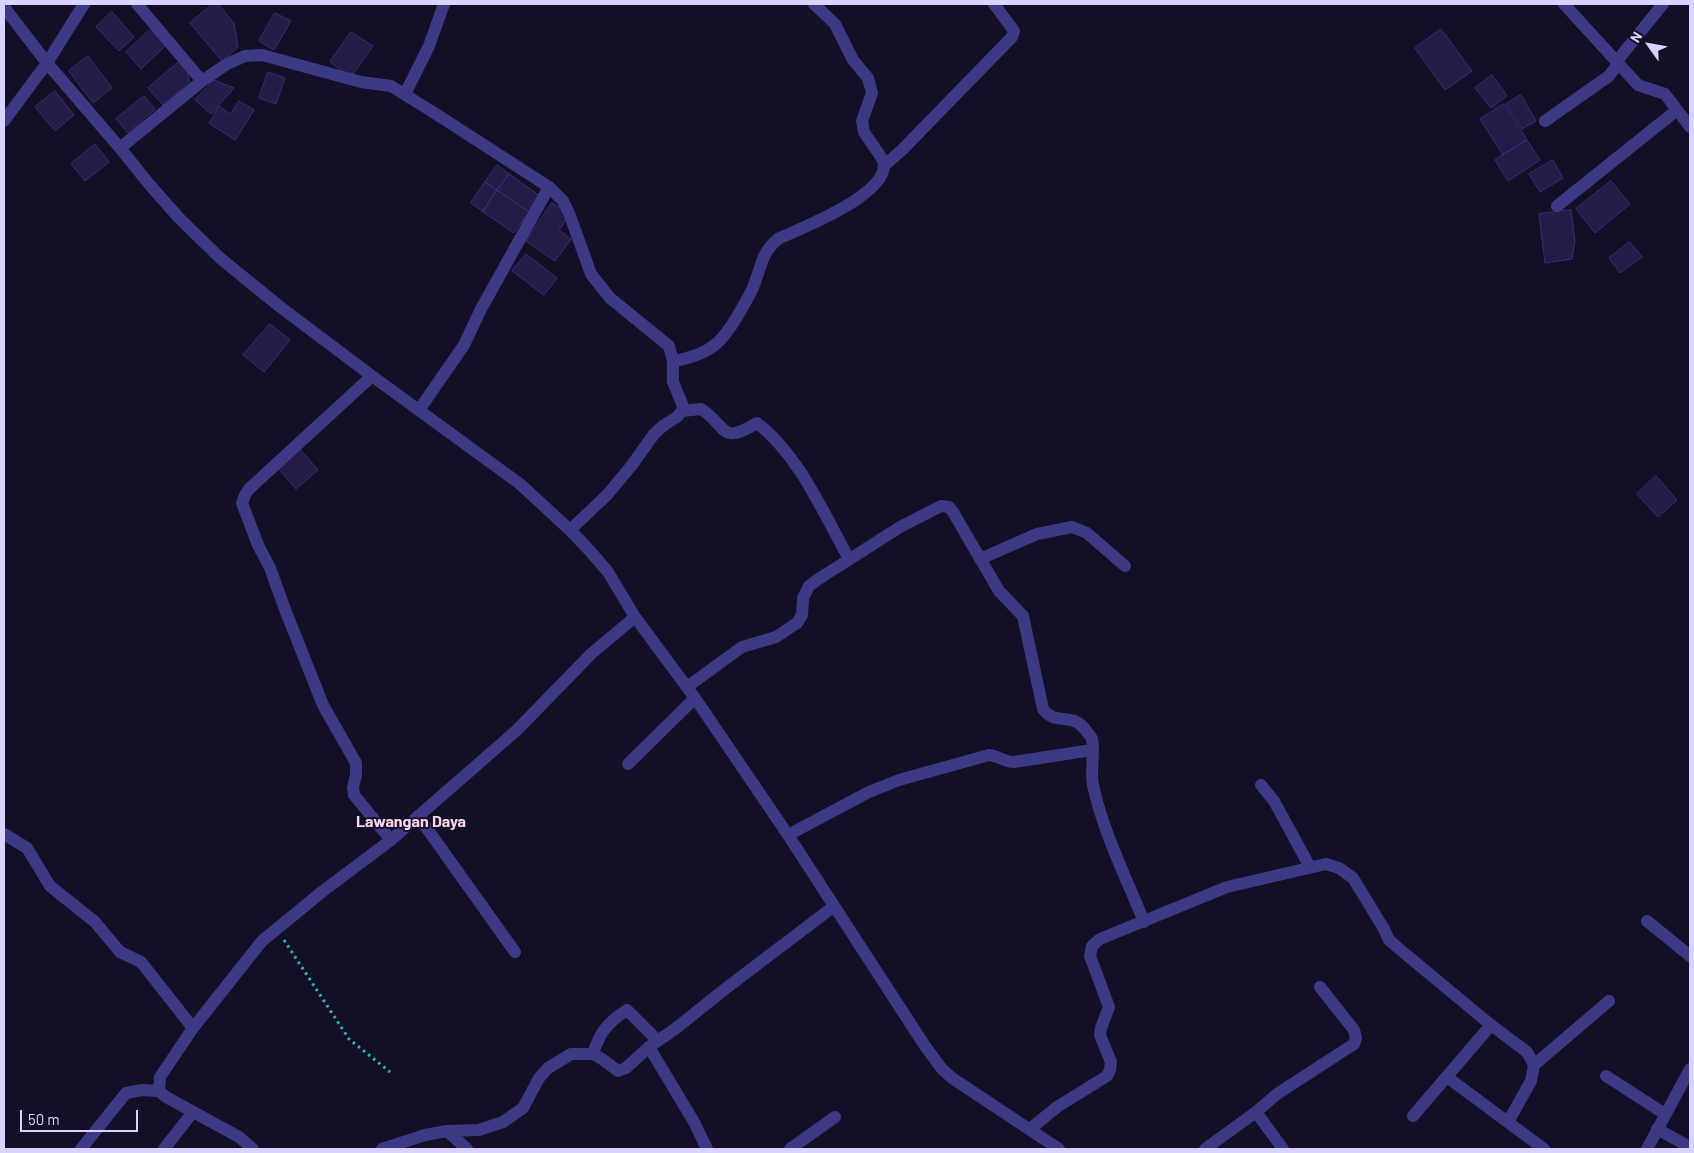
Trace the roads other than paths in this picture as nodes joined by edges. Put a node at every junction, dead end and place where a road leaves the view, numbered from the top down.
1 (84, 4) edge
2 (137, 4) edge
3 (444, 4) edge
4 (814, 4) edge
5 (994, 4) edge
6 (1564, 4) edge
7 (1663, 4) edge
8 (4, 7) edge
9 (47, 63) junction
10 (1617, 63) junction
11 (202, 81) junction
12 (405, 94) junction
13 (1677, 110) junction
14 (4, 121) edge
15 (1545, 121) dead end
16 (1690, 127) edge
17 (120, 148) junction
18 (884, 165) junction
19 (549, 187) junction
20 (1557, 206) dead end
21 (673, 360) junction
22 (372, 376) junction
23 (419, 410) junction
24 (682, 411) junction
25 (570, 530) junction
26 (849, 559) junction
27 (980, 559) junction
28 (1125, 566) dead end
29 (635, 617) junction
30 (687, 687) junction
31 (695, 698) junction
32 (1092, 750) junction
33 (628, 764) dead end
34 (1260, 785) dead end
35 (418, 816) junction
36 (4, 834) edge
37 (788, 835) junction
38 (391, 840) junction
39 (1310, 868) junction
40 (834, 907) junction
41 (1647, 921) dead end
42 (1144, 922) junction
43 (515, 952) dead end
44 (1690, 956) edge
45 (1320, 987) dead end
46 (1609, 1001) dead end
47 (1491, 1025) junction
48 (193, 1028) junction
49 (654, 1044) junction
50 (593, 1054) junction
51 (1534, 1065) junction
52 (1690, 1069) edge
53 (1447, 1076) junction
54 (1606, 1076) dead end
55 (159, 1090) junction
56 (193, 1112) junction
57 (1256, 1112) junction
58 (1665, 1114) junction
59 (836, 1116) dead end
60 (1413, 1116) dead end
61 (1508, 1122) junction
62 (1657, 1129) junction
63 (1030, 1130) junction
64 (447, 1131) junction
65 (1690, 1147) edge
66 (81, 1149) edge
67 (164, 1149) edge
68 (253, 1149) edge
69 (382, 1149) edge
70 (467, 1149) edge
71 (707, 1149) edge
72 (790, 1149) edge
73 (1059, 1149) edge
74 (1205, 1149) edge
75 (1283, 1149) edge
76 (1544, 1149) edge
77 (1647, 1149) edge

1 - 9 street
2 - 11 street
3 - 12 street
4 - 18 street
5 - 18 street
6 - 10 street
7 - 10 street
8 - 9 street
9 - 14 street
9 - 17 street
10 - 13 street
10 - 15 street
11 - 12 street
11 - 17 street
12 - 19 street
13 - 16 street
13 - 20 street
17 - 22 street
18 - 21 street
19 - 21 street
19 - 23 street
21 - 24 street
22 - 23 street
22 - 38 street
23 - 25 street
24 - 25 street
24 - 26 street
25 - 29 street
26 - 27 street
26 - 30 street
27 - 28 street
27 - 32 street
29 - 30 street
29 - 35 street
30 - 31 street
31 - 33 street
31 - 37 street
32 - 37 street
32 - 42 street
34 - 39 street
35 - 38 street
35 - 43 street
36 - 48 street
37 - 40 street
38 - 48 street
39 - 42 street
39 - 47 street
40 - 49 street
40 - 63 street
41 - 44 street
42 - 63 street
45 - 57 street
46 - 51 street
47 - 51 street
47 - 53 street
48 - 55 street
49 - 50 street
49 - 50 street
49 - 71 street
50 - 64 street
51 - 61 street
52 - 58 street
53 - 60 street
53 - 61 street
54 - 58 street
55 - 56 street
55 - 66 street
56 - 67 street
56 - 68 street
57 - 74 street
57 - 75 street
58 - 62 street
59 - 72 street
61 - 76 street
62 - 65 street
62 - 77 street
63 - 73 street
64 - 69 street
64 - 70 street

